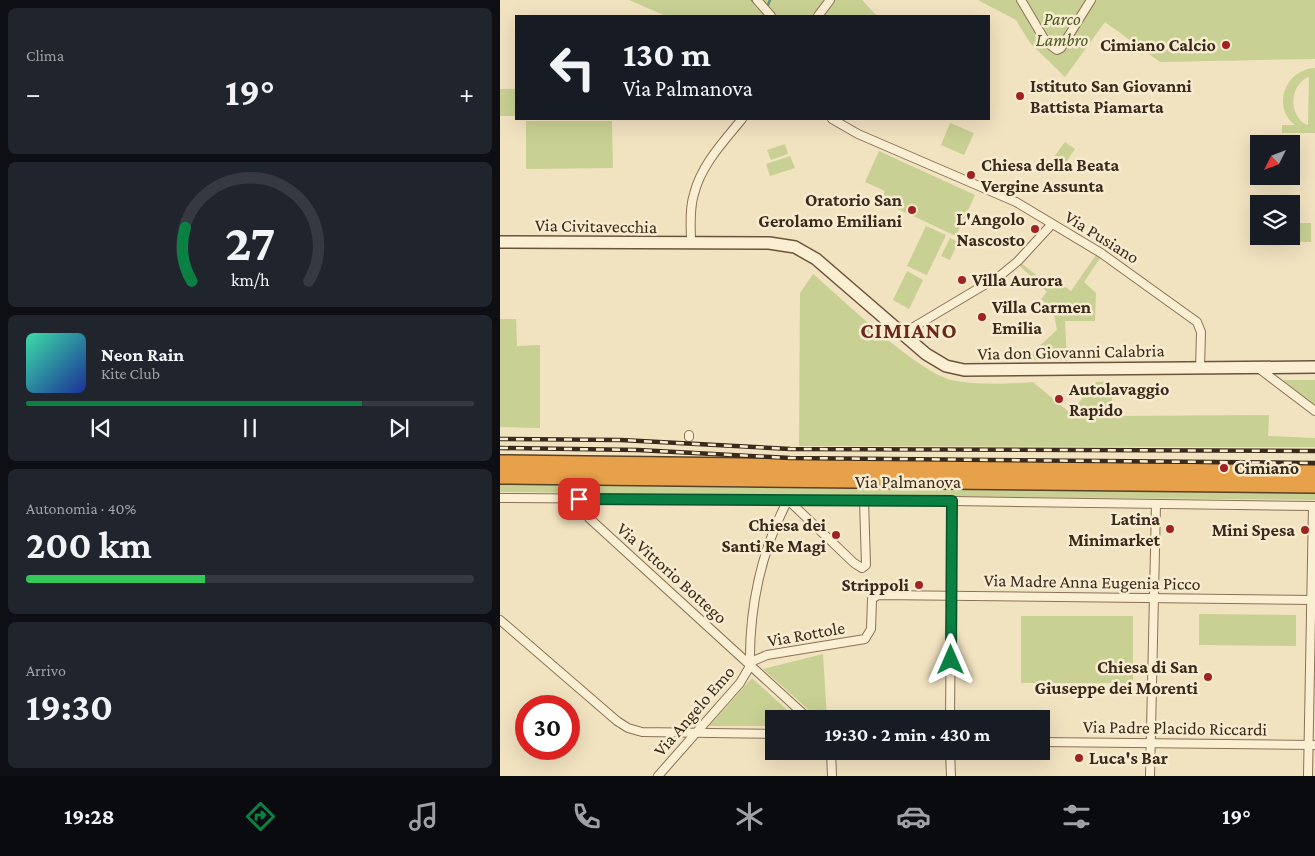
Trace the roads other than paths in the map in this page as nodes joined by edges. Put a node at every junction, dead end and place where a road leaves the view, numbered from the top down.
1 (757, 0) edge
2 (830, 0) edge
3 (1021, 0) edge
4 (1091, 0) edge
5 (770, 15) edge
6 (819, 15) edge
7 (741, 120) edge
8 (834, 120) edge
9 (1052, 224) junction
10 (500, 242) edge
11 (691, 244) junction
12 (902, 334) junction
13 (1257, 367) junction
14 (1315, 367) edge
15 (1200, 368) junction
16 (1315, 411) edge
17 (500, 463) edge
18 (1315, 473) edge
19 (500, 476) edge
20 (1315, 485) edge
21 (500, 498) edge
22 (579, 499) junction
23 (788, 500) junction
24 (864, 500) junction
25 (952, 501) junction
26 (1156, 504) junction
27 (1314, 506) edge
28 (951, 594) junction
29 (1154, 597) junction
30 (1313, 600) edge
31 (500, 620) edge
32 (868, 637) joint
33 (750, 665) junction
34 (799, 710) edge
35 (950, 710) edge
36 (695, 734) junction
37 (765, 734) edge
38 (1050, 742) edge
39 (1150, 743) junction
40 (1312, 745) edge
41 (831, 760) edge
42 (950, 760) edge
43 (658, 776) edge
44 (832, 776) edge
45 (950, 776) edge
46 (1150, 776) edge
47 (1308, 776) edge

1 - 5 street
2 - 6 street
3 - 4 street
7 - 11 street
8 - 9 street, Via Pusiano
9 - 12 street
9 - 15 street, Via Pusiano
10 - 11 street, Via Civitavecchia
11 - 12 street, Via don Giovanni Calabria
12 - 15 street, Via don Giovanni Calabria
13 - 14 street, Via don Giovanni Calabria
13 - 15 street, Via don Giovanni Calabria
13 - 16 street
17 - 18 highway, Via Palmanova
19 - 20 highway, Via Palmanova
21 - 22 street, Via Palmanova
22 - 23 street, Via Palmanova
22 - 33 street, Via Vittorio Bottego
23 - 24 street, Via Palmanova
23 - 24 street
23 - 33 street
24 - 25 street, Via Palmanova
25 - 26 street, Via Palmanova
25 - 28 street
26 - 27 street, Via Palmanova
26 - 29 street
27 - 30 street
28 - 29 street, Via Madre Anna Eugenia Picco
28 - 32 street, Via Madre Anna Eugenia Picco
28 - 35 street
29 - 30 street, Via Madre Anna Eugenia Picco
29 - 39 street
30 - 40 street
31 - 36 street
32 - 33 street, Via Rottole
33 - 34 street, Via Vittorio Bottego
33 - 36 street, Via Angelo Emo
36 - 37 street
36 - 43 street, Via Angelo Emo
38 - 39 street, Via Padre Placido Riccardi
39 - 40 street, Via Padre Placido Riccardi
39 - 46 street
40 - 47 street
41 - 44 street
42 - 45 street

